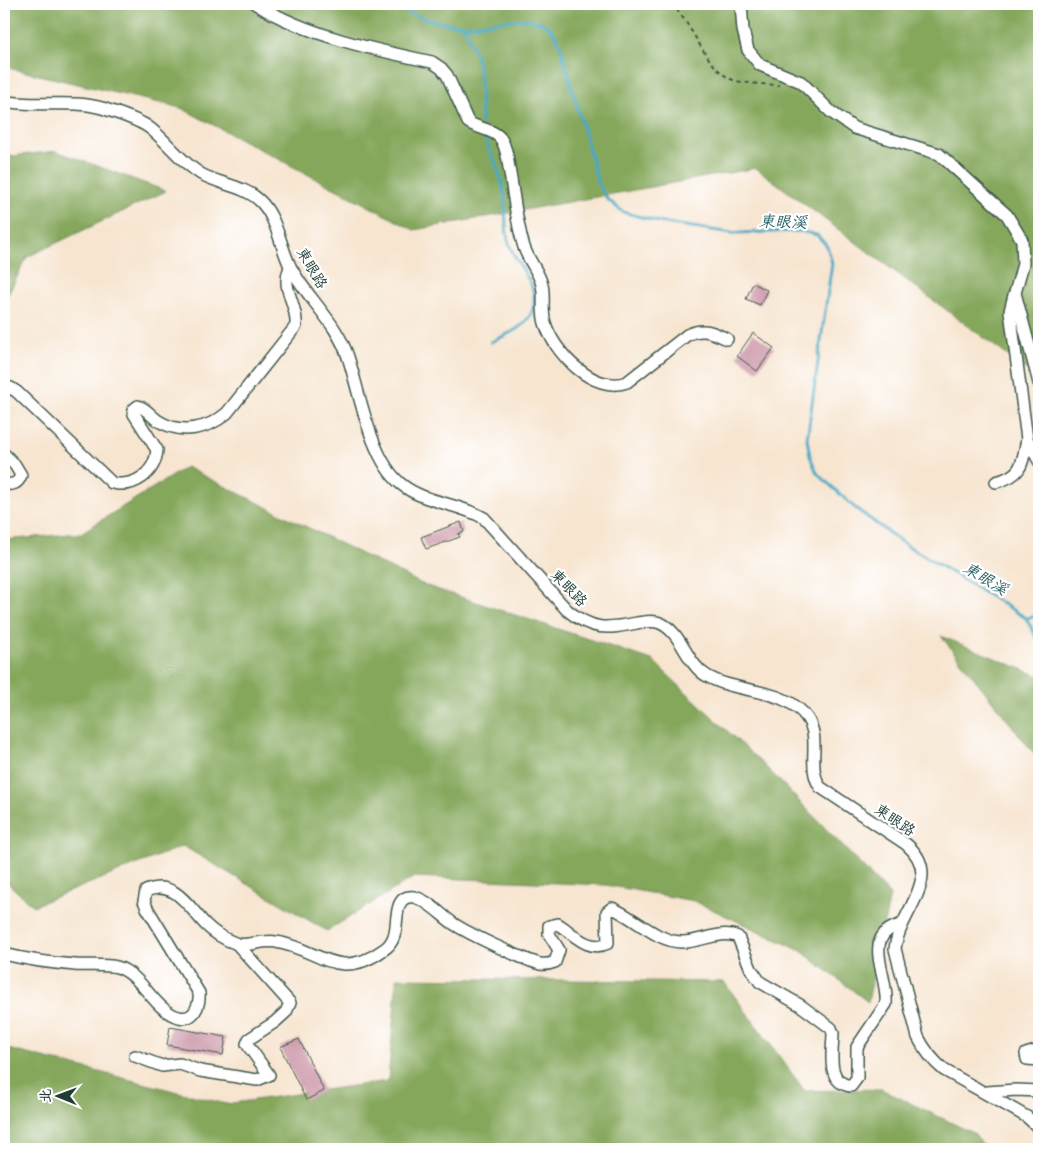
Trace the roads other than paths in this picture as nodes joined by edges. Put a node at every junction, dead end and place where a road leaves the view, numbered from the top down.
1 (256, 4) edge
2 (741, 4) edge
3 (4, 101) edge
4 (290, 267) junction
5 (1015, 293) junction
6 (727, 339) dead end
7 (1039, 383) edge
8 (4, 389) edge
9 (1027, 439) junction
10 (4, 454) edge
11 (1039, 462) edge
12 (996, 482) dead end
13 (4, 484) edge
14 (900, 925) junction
15 (237, 944) junction
16 (4, 954) edge
17 (1039, 1050) edge
18 (135, 1056) dead end
19 (1039, 1060) edge
20 (1039, 1091) edge
21 (987, 1092) junction
22 (1039, 1128) edge

1 - 6 street
2 - 5 street
3 - 4 street, 東眼路
4 - 8 street
4 - 14 street, 東眼路
5 - 7 street
5 - 9 street
9 - 11 street
9 - 12 street
10 - 13 street
14 - 15 street
14 - 21 street, 東眼路
15 - 16 street
15 - 18 street
17 - 19 street
20 - 21 street
21 - 22 street, 東眼路

